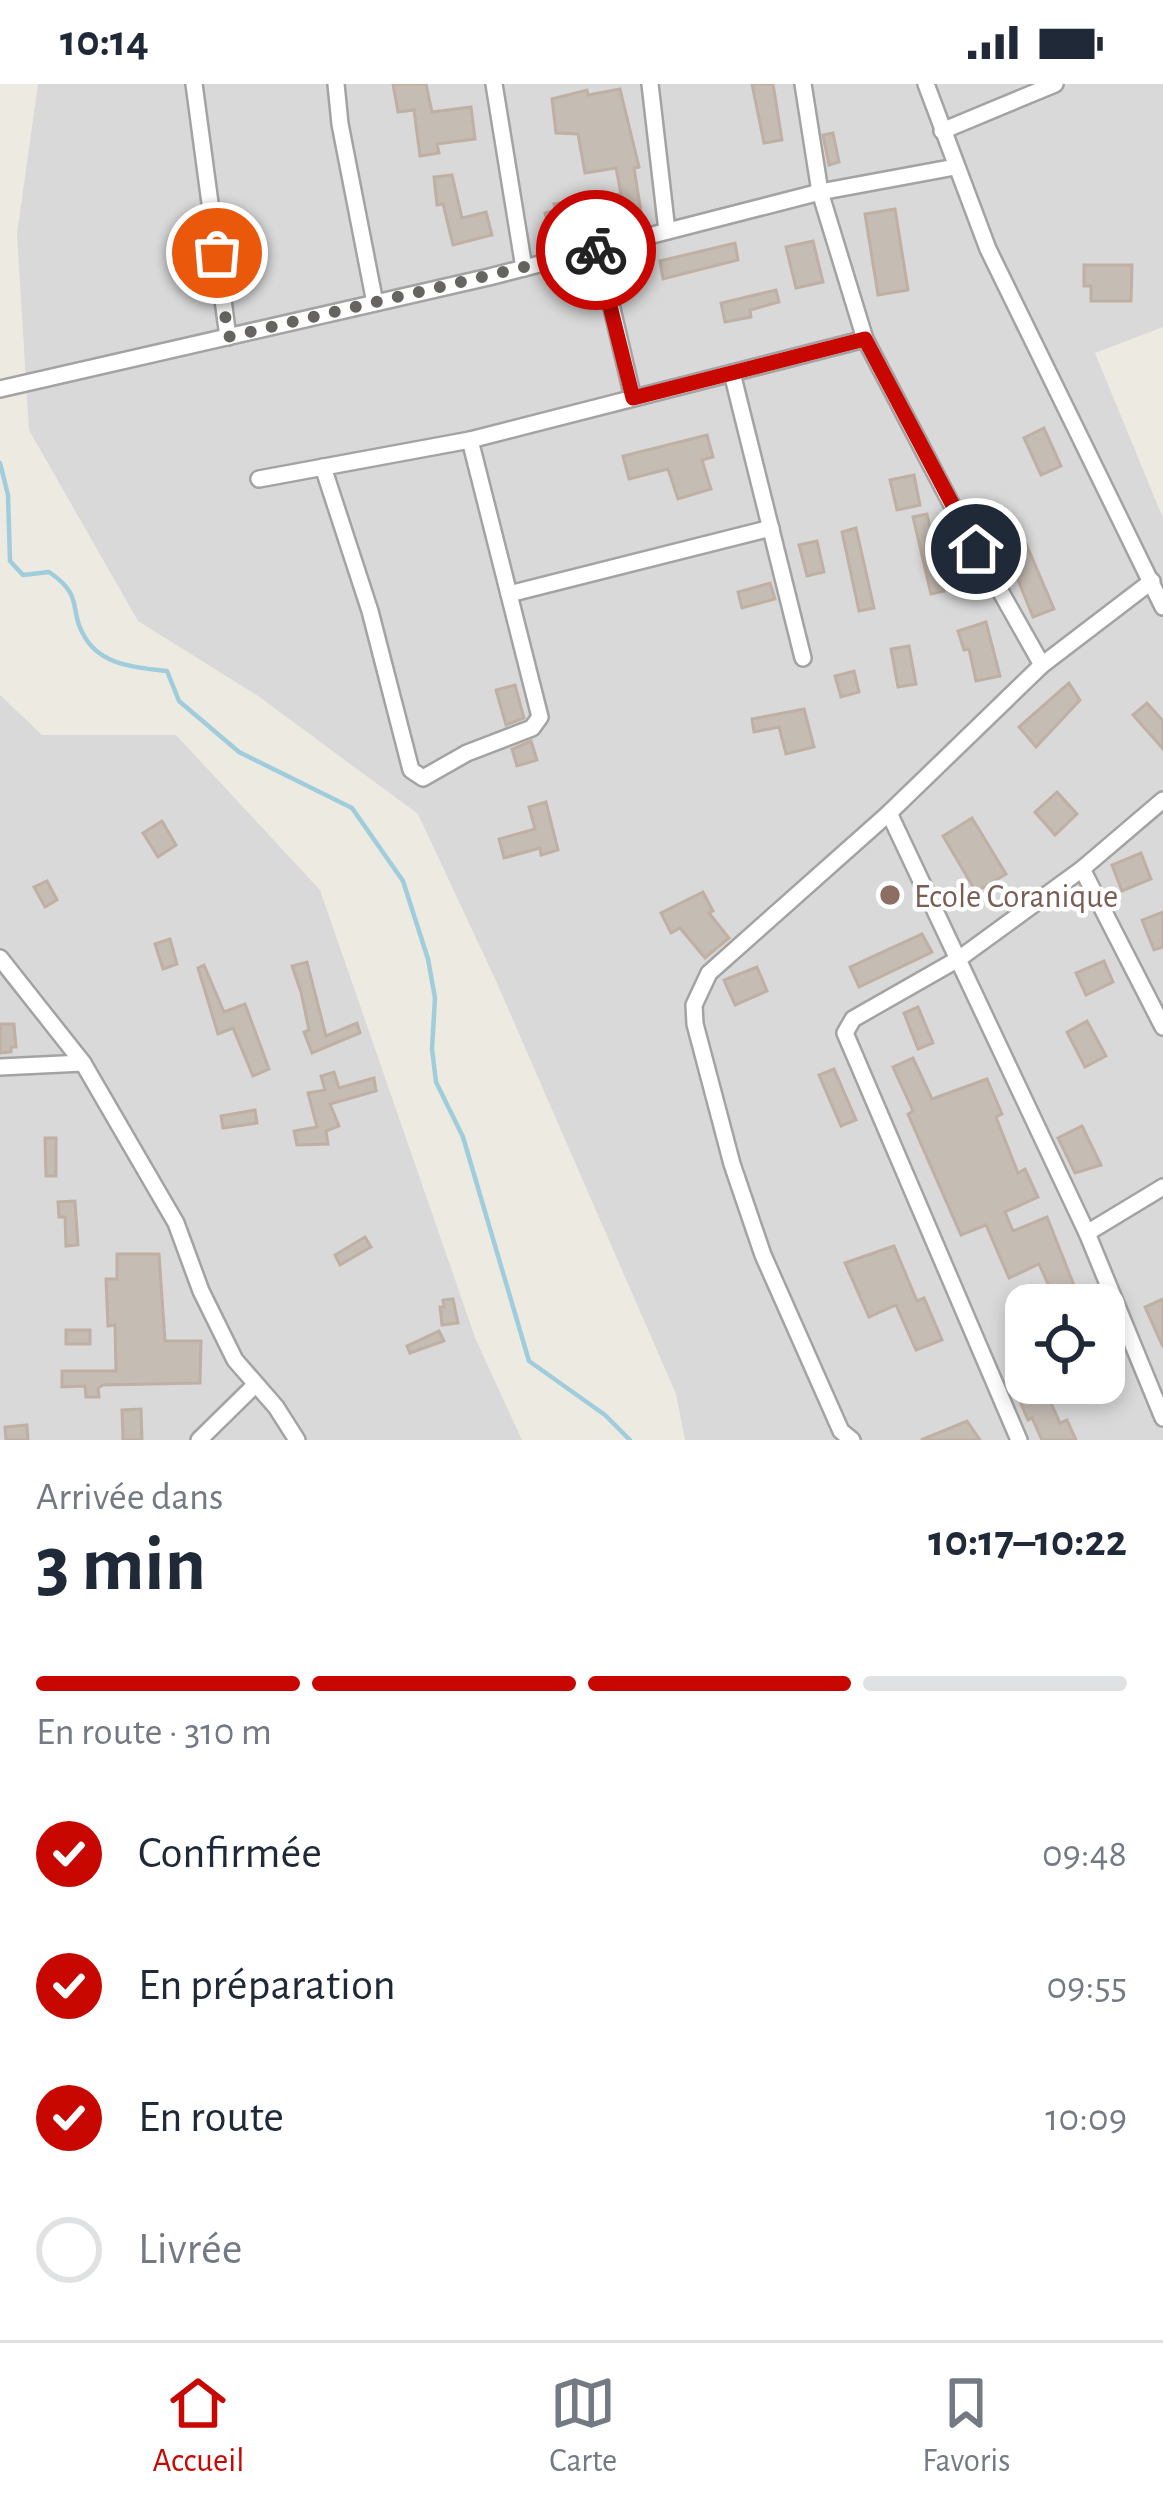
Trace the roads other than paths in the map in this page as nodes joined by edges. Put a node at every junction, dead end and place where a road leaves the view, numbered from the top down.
1 (194, 84) edge
2 (336, 84) edge
3 (494, 84) edge
4 (650, 84) edge
5 (802, 84) edge
6 (926, 84) edge
7 (1055, 84) edge
8 (942, 130) junction
9 (955, 167) junction
10 (820, 192) junction
11 (667, 231) junction
12 (598, 249) junction
13 (524, 268) junction
14 (375, 303) junction
15 (228, 337) junction
16 (865, 339) junction
17 (732, 373) junction
18 (0, 389) edge
19 (633, 398) junction
20 (470, 440) junction
21 (322, 467) junction
22 (259, 479) dead end
23 (771, 527) junction
24 (1152, 581) junction
25 (508, 594) junction
26 (1163, 608) edge
27 (803, 658) dead end
28 (1042, 665) junction
29 (1163, 800) edge
30 (889, 813) junction
31 (1082, 869) junction
32 (0, 958) edge
33 (960, 958) junction
34 (1163, 1028) edge
35 (83, 1063) junction
36 (0, 1066) edge
37 (1163, 1187) edge
38 (1087, 1232) junction
39 (254, 1386) junction
40 (1163, 1418) edge
41 (199, 1440) edge
42 (297, 1440) edge
43 (852, 1440) edge
44 (1019, 1440) edge

1 - 15 street
2 - 14 street
3 - 13 street
4 - 11 street
5 - 10 street
6 - 8 street
7 - 8 street
8 - 9 street
9 - 10 street
9 - 24 street
10 - 11 street
10 - 16 street
11 - 12 street
12 - 13 street
12 - 19 street
13 - 14 street
14 - 15 street
15 - 18 street
16 - 17 street
16 - 28 street
17 - 19 street
17 - 23 street
19 - 20 street
20 - 21 street
20 - 25 street
21 - 22 street
21 - 25 street
23 - 25 street
23 - 27 street
24 - 26 street
24 - 28 street
28 - 30 street
29 - 31 street
30 - 33 street
30 - 43 street
31 - 33 street
31 - 34 street
32 - 35 street
33 - 38 street
33 - 44 street
35 - 36 street
35 - 39 street
37 - 38 street
38 - 40 street
39 - 41 street
39 - 42 street

